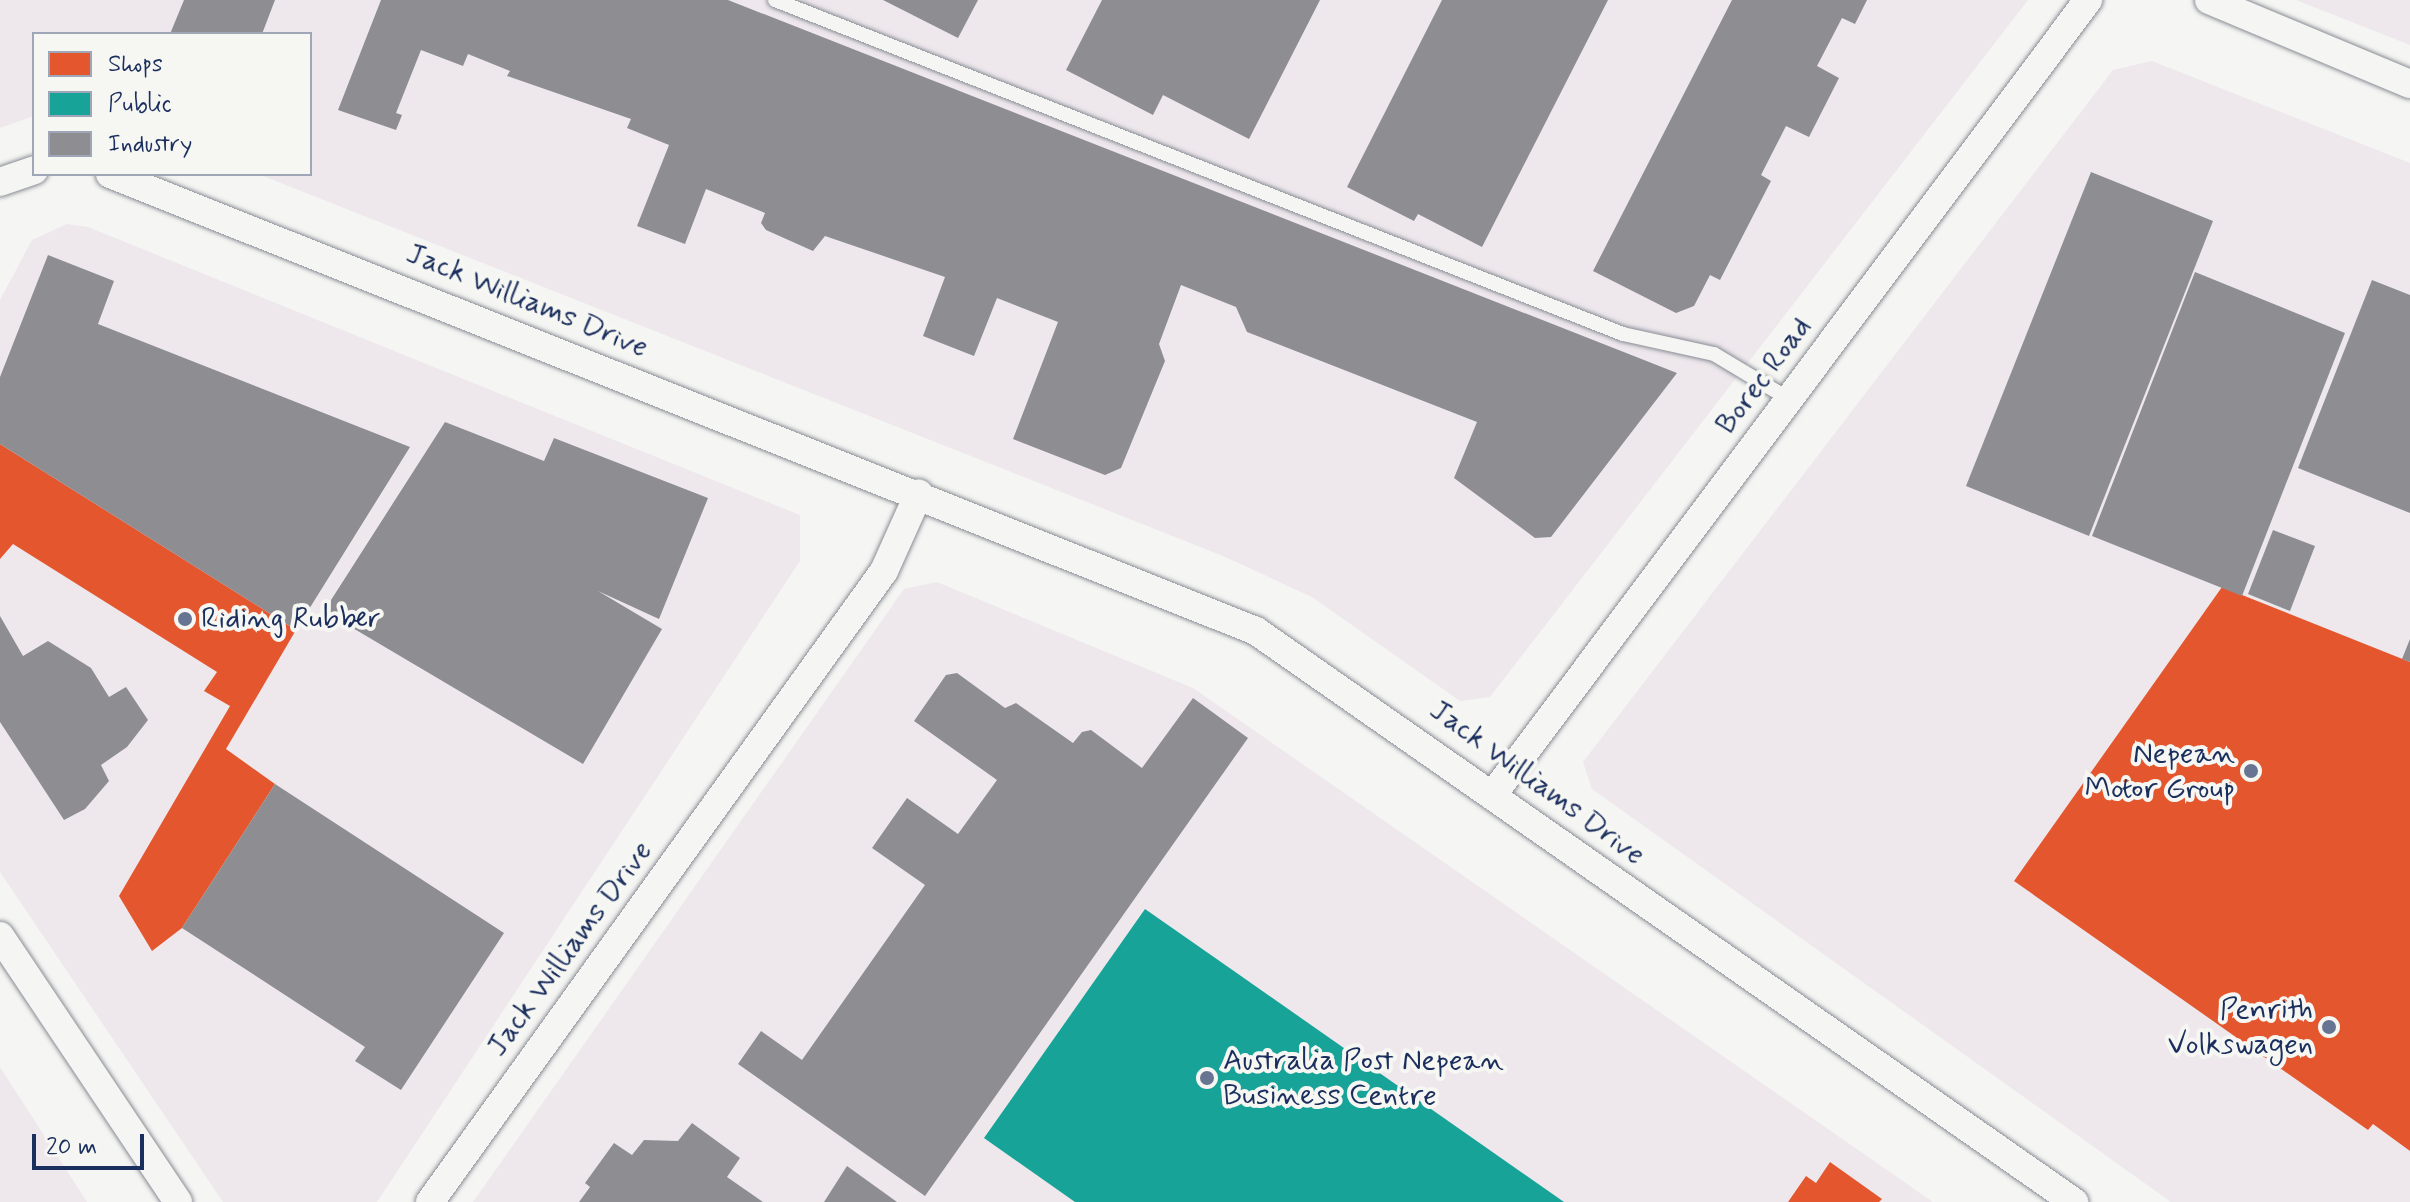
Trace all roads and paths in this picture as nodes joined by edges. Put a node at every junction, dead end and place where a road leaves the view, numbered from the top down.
1 (775, 0) edge
2 (2088, 0) edge
3 (2209, 0) edge
4 (2410, 84) edge
5 (32, 171) edge
6 (115, 176) edge
7 (0, 182) edge
8 (1789, 399) junction
9 (919, 493) junction
10 (1494, 793) junction
11 (0, 936) edge
12 (178, 1202) edge
13 (430, 1202) edge
14 (2074, 1202) edge

1 - 8 lane
2 - 8 street, Borec Road
3 - 4 street
5 - 7 street
6 - 9 street, Jack Williams Drive
8 - 10 street, Borec Road
9 - 10 street, Jack Williams Drive
9 - 13 street, Jack Williams Drive
10 - 14 street, Jack Williams Drive
11 - 12 street

